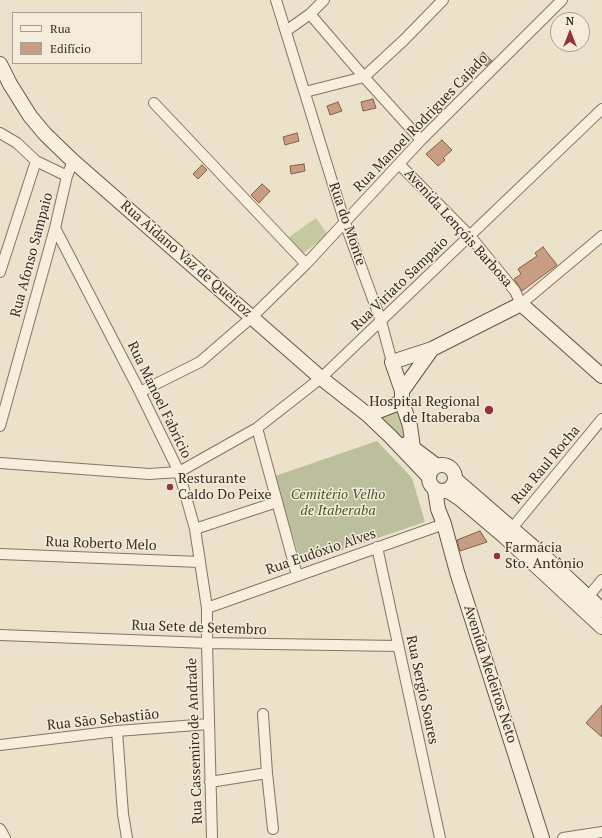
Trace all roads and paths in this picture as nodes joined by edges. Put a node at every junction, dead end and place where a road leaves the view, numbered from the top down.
1 (276, 0) edge
2 (324, 0) edge
3 (443, 0) edge
4 (562, 0) edge
5 (310, 14) junction
6 (286, 31) junction
7 (0, 64) edge
8 (364, 77) junction
9 (306, 92) junction
10 (154, 103) dead end
11 (602, 109) edge
12 (0, 133) edge
13 (421, 140) junction
14 (73, 161) junction
15 (36, 162) junction
16 (399, 164) junction
17 (67, 176) junction
18 (345, 223) junction
19 (56, 228) junction
20 (470, 236) junction
21 (602, 236) edge
22 (306, 264) junction
23 (1, 268) edge
24 (521, 304) junction
25 (252, 317) junction
26 (381, 321) junction
27 (432, 349) junction
28 (392, 362) junction
29 (602, 376) edge
30 (321, 378) junction
31 (140, 392) junction
32 (402, 396) junction
33 (368, 415) junction
34 (602, 418) edge
35 (0, 426) edge
36 (257, 428) junction
37 (391, 437) junction
38 (413, 448) junction
39 (0, 464) edge
40 (179, 472) junction
41 (441, 483) junction
42 (277, 502) junction
43 (444, 524) junction
44 (194, 529) junction
45 (508, 533) junction
46 (377, 547) junction
47 (0, 554) edge
48 (200, 562) junction
49 (541, 563) junction
50 (297, 575) junction
51 (602, 580) edge
52 (588, 597) junction
53 (207, 608) junction
54 (602, 610) edge
55 (602, 627) edge
56 (0, 635) edge
57 (206, 643) junction
58 (398, 646) junction
59 (263, 714) dead end
60 (209, 724) junction
61 (116, 731) junction
62 (0, 745) edge
63 (267, 773) junction
64 (210, 782) junction
65 (0, 829) edge
66 (274, 829) dead end
67 (602, 832) edge
68 (5, 838) edge
69 (127, 838) edge
70 (212, 838) edge
71 (440, 838) edge
72 (542, 838) edge
73 (562, 838) edge

1 - 6 street, Rua do Monte
2 - 5 street
3 - 8 street
4 - 13 street, Rua Manoel Rodrigues Cajado
5 - 6 street
5 - 8 street
6 - 9 street, Rua do Monte
7 - 14 street, Rua Aidano Vaz de Queiroz
8 - 9 street
8 - 13 street
9 - 18 street, Rua do Monte
10 - 22 street
11 - 20 street, Rua Viriato Sampaio
12 - 15 street
13 - 16 street, Rua Manoel Rodrigues Cajado
14 - 17 street, Rua Afonso Sampaio
14 - 25 street, Rua Aidano Vaz de Queiroz
15 - 17 street
15 - 23 street
16 - 18 street, Rua Manoel Rodrigues Cajado
16 - 20 street, Avenida Lençóis Barbosa
17 - 19 street, Rua Afonso Sampaio
18 - 22 street, Rua Manoel Rodrigues Cajado
18 - 26 street, Rua do Monte
19 - 31 street, Rua Manoel Fabricio
19 - 35 street, Rua Afonso Sampaio
20 - 24 street, Avenida Lençóis Barbosa
20 - 26 street, Rua Viriato Sampaio
21 - 24 street
22 - 25 street, Rua Manoel Rodrigues Cajado
24 - 27 street
24 - 29 street, Avenida Lençóis Barbosa
25 - 30 street, Rua Aidano Vaz de Queiroz
25 - 31 street, Rua Manoel Rodrigues Cajado
26 - 28 street, Rua do Monte
26 - 30 street, Rua Viriato Sampaio
27 - 28 street
27 - 32 street
28 - 32 street, Rua do Monte
30 - 33 street, Rua Aidano Vaz de Queiroz
30 - 36 street, Rua Viriato Sampaio
31 - 40 street, Rua Manoel Fabricio
32 - 33 street
32 - 38 street, Rua do Monte
33 - 37 street, Rua Aidano Vaz de Queiroz
34 - 45 street, Rua Raul Rocha
36 - 40 street, Rua Viriato Sampaio
36 - 42 street
37 - 38 street, Rua Aidano Vaz de Queiroz
37 - 41 street, Rua Aidano Vaz de Queiroz
38 - 41 street, Rua Aidano Vaz de Queiroz
39 - 40 street
40 - 44 street, Rua Manoel Fabricio
41 - 43 street, Avenida Medeiros Neto
41 - 45 street
42 - 44 street
42 - 50 street
43 - 46 street, Rua Eudóxio Alves
43 - 72 street, Avenida Medeiros Neto
44 - 48 street, Rua Manoel Fabricio
45 - 49 street
46 - 50 street, Rua Eudóxio Alves
46 - 58 street, Rua Sergio Soares
47 - 48 street, Rua Roberto Melo
48 - 53 street, Rua Manoel Fabricio
49 - 52 street
49 - 55 street
50 - 53 street, Rua Eudóxio Alves
51 - 52 street
52 - 54 street
53 - 57 street, Rua Manoel Fabricio
56 - 57 street, Rua Sete de Setembro
57 - 58 street, Rua Sete de Setembro
57 - 60 street, Rua Cassemiro de Andrade
58 - 71 street, Rua Sergio Soares
59 - 63 street
60 - 61 street, Rua São Sebastião
60 - 64 street, Rua Cassemiro de Andrade
61 - 62 street, Rua São Sebastião
61 - 69 street
63 - 64 street
63 - 66 street
64 - 70 street, Rua Cassemiro de Andrade
65 - 68 street
67 - 73 street

